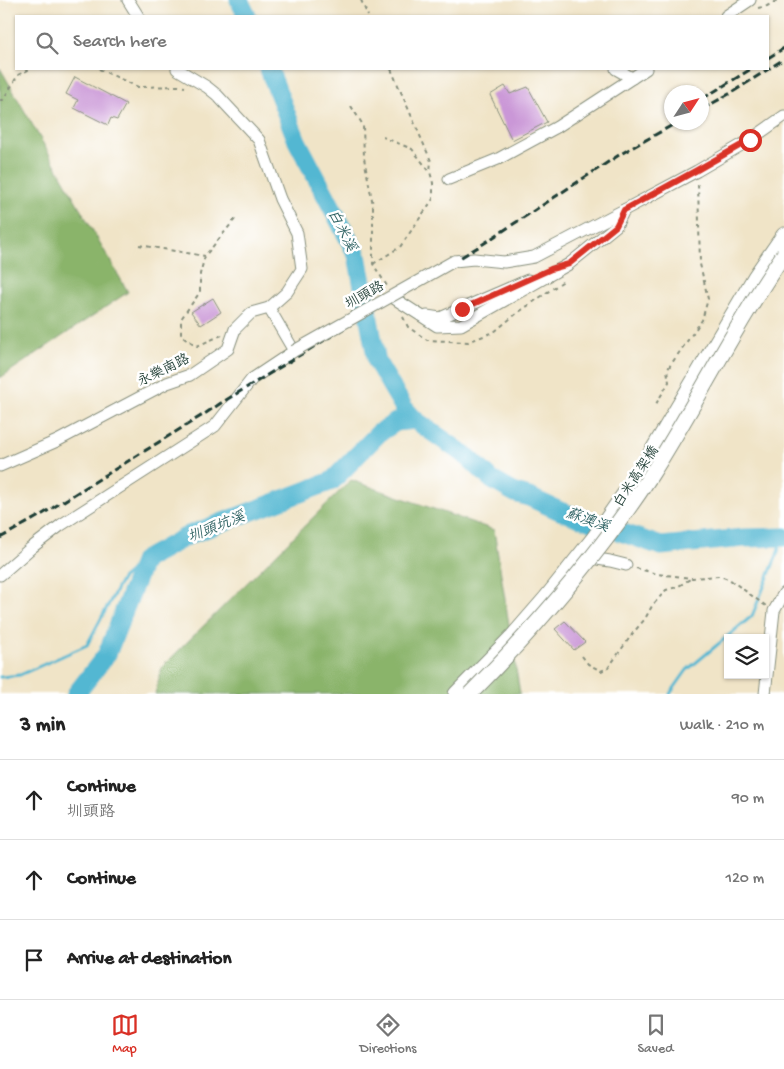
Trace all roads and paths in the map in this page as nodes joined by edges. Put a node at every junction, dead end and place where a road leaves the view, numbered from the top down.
1 (128, 0) edge
2 (361, 0) edge
3 (750, 0) edge
4 (137, 15) edge
5 (368, 15) edge
6 (728, 15) edge
7 (28, 70) edge
8 (101, 70) edge
9 (179, 70) edge
10 (391, 70) edge
11 (618, 70) edge
12 (644, 70) edge
13 (632, 78) junction
14 (189, 88) dead end
15 (0, 100) edge
16 (784, 116) edge
17 (383, 137) dead end
18 (697, 170) junction
19 (430, 172) junction
20 (449, 179) dead end
21 (624, 210) junction
22 (236, 218) dead end
23 (784, 235) edge
24 (139, 245) dead end
25 (784, 254) edge
26 (205, 256) junction
27 (373, 264) dead end
28 (392, 297) dead end
29 (268, 308) junction
30 (235, 329) junction
31 (294, 351) junction
32 (656, 404) dead end
33 (0, 466) edge
34 (587, 555) junction
35 (626, 566) joint
36 (0, 576) edge
37 (692, 578) junction
38 (784, 593) edge
39 (764, 604) dead end
40 (582, 656) dead end
41 (456, 694) edge
42 (470, 694) edge
43 (765, 694) edge

1 - 4 street
2 - 5 path
3 - 6 street
7 - 15 path
8 - 14 path
9 - 29 street, 永樂南路
10 - 19 path
11 - 13 street
12 - 13 street
13 - 20 street
16 - 18 street, 圳頭路
17 - 19 path
18 - 21 street, 圳頭路
18 - 32 path
19 - 27 path
21 - 28 street
21 - 31 street, 圳頭路, bridge
22 - 26 path
23 - 34 main road, 白米高架橋
24 - 26 path
25 - 34 main road, 白米高架橋, bridge
26 - 30 path
29 - 30 street, 永樂南路
29 - 31 street
30 - 33 street, 永樂南路
31 - 36 street, 圳頭路
34 - 35 street
34 - 41 main road, 白米高架橋
34 - 42 main road, 白米高架橋, bridge
35 - 37 path
37 - 39 path
37 - 40 path
38 - 43 street

